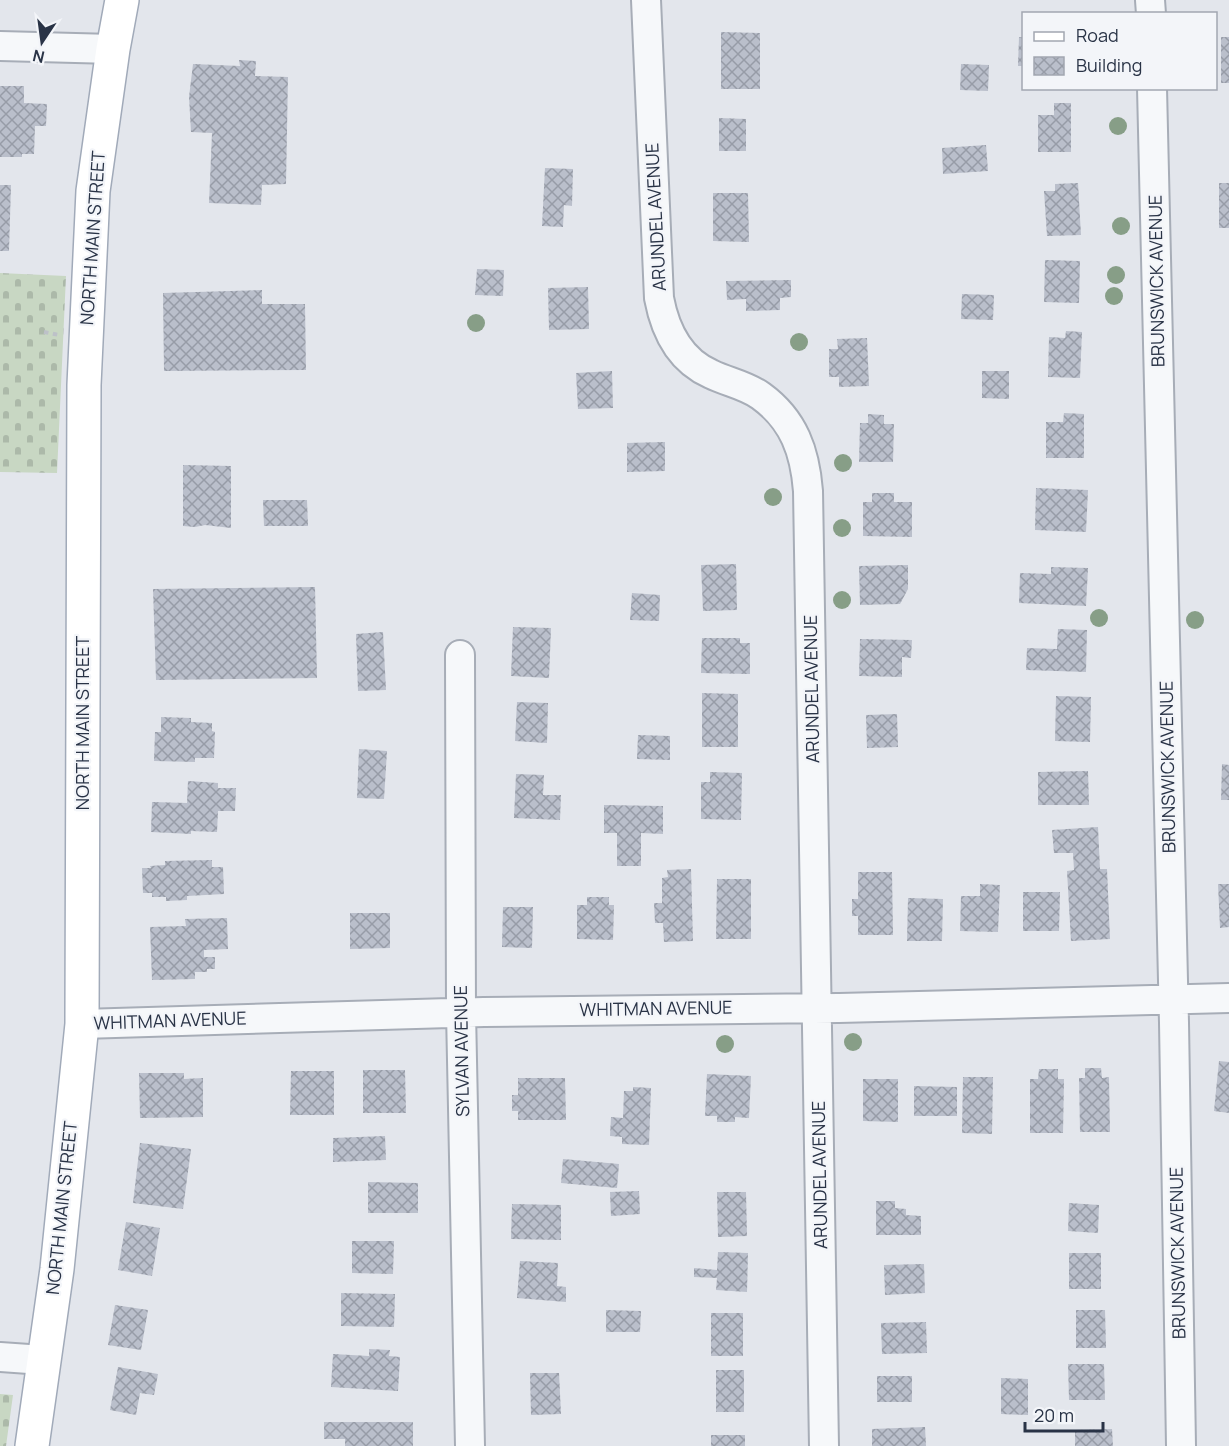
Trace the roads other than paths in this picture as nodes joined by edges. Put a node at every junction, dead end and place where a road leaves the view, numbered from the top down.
1 (122, 0) edge
2 (646, 0) edge
3 (0, 46) edge
4 (112, 48) junction
5 (1152, 90) edge
6 (460, 655) dead end
7 (1173, 998) junction
8 (1229, 998) edge
9 (817, 1008) junction
10 (461, 1012) junction
11 (82, 1024) junction
12 (0, 1357) edge
13 (43, 1360) junction
14 (32, 1446) edge
15 (470, 1446) edge
16 (824, 1446) edge
17 (1181, 1446) edge

1 - 4 main road, NORTH MAIN STREET
2 - 9 street, ARUNDEL AVENUE
3 - 4 street
4 - 11 main road, NORTH MAIN STREET
5 - 7 street, BRUNSWICK AVENUE
6 - 10 street, SYLVAN AVENUE
7 - 8 street, WHITMAN AVENUE
7 - 9 street, WHITMAN AVENUE
7 - 17 street, BRUNSWICK AVENUE
9 - 10 street, WHITMAN AVENUE
9 - 16 street, ARUNDEL AVENUE
10 - 11 street, WHITMAN AVENUE
10 - 15 street, SYLVAN AVENUE
11 - 13 main road, NORTH MAIN STREET
12 - 13 street
13 - 14 main road, NORTH MAIN STREET

